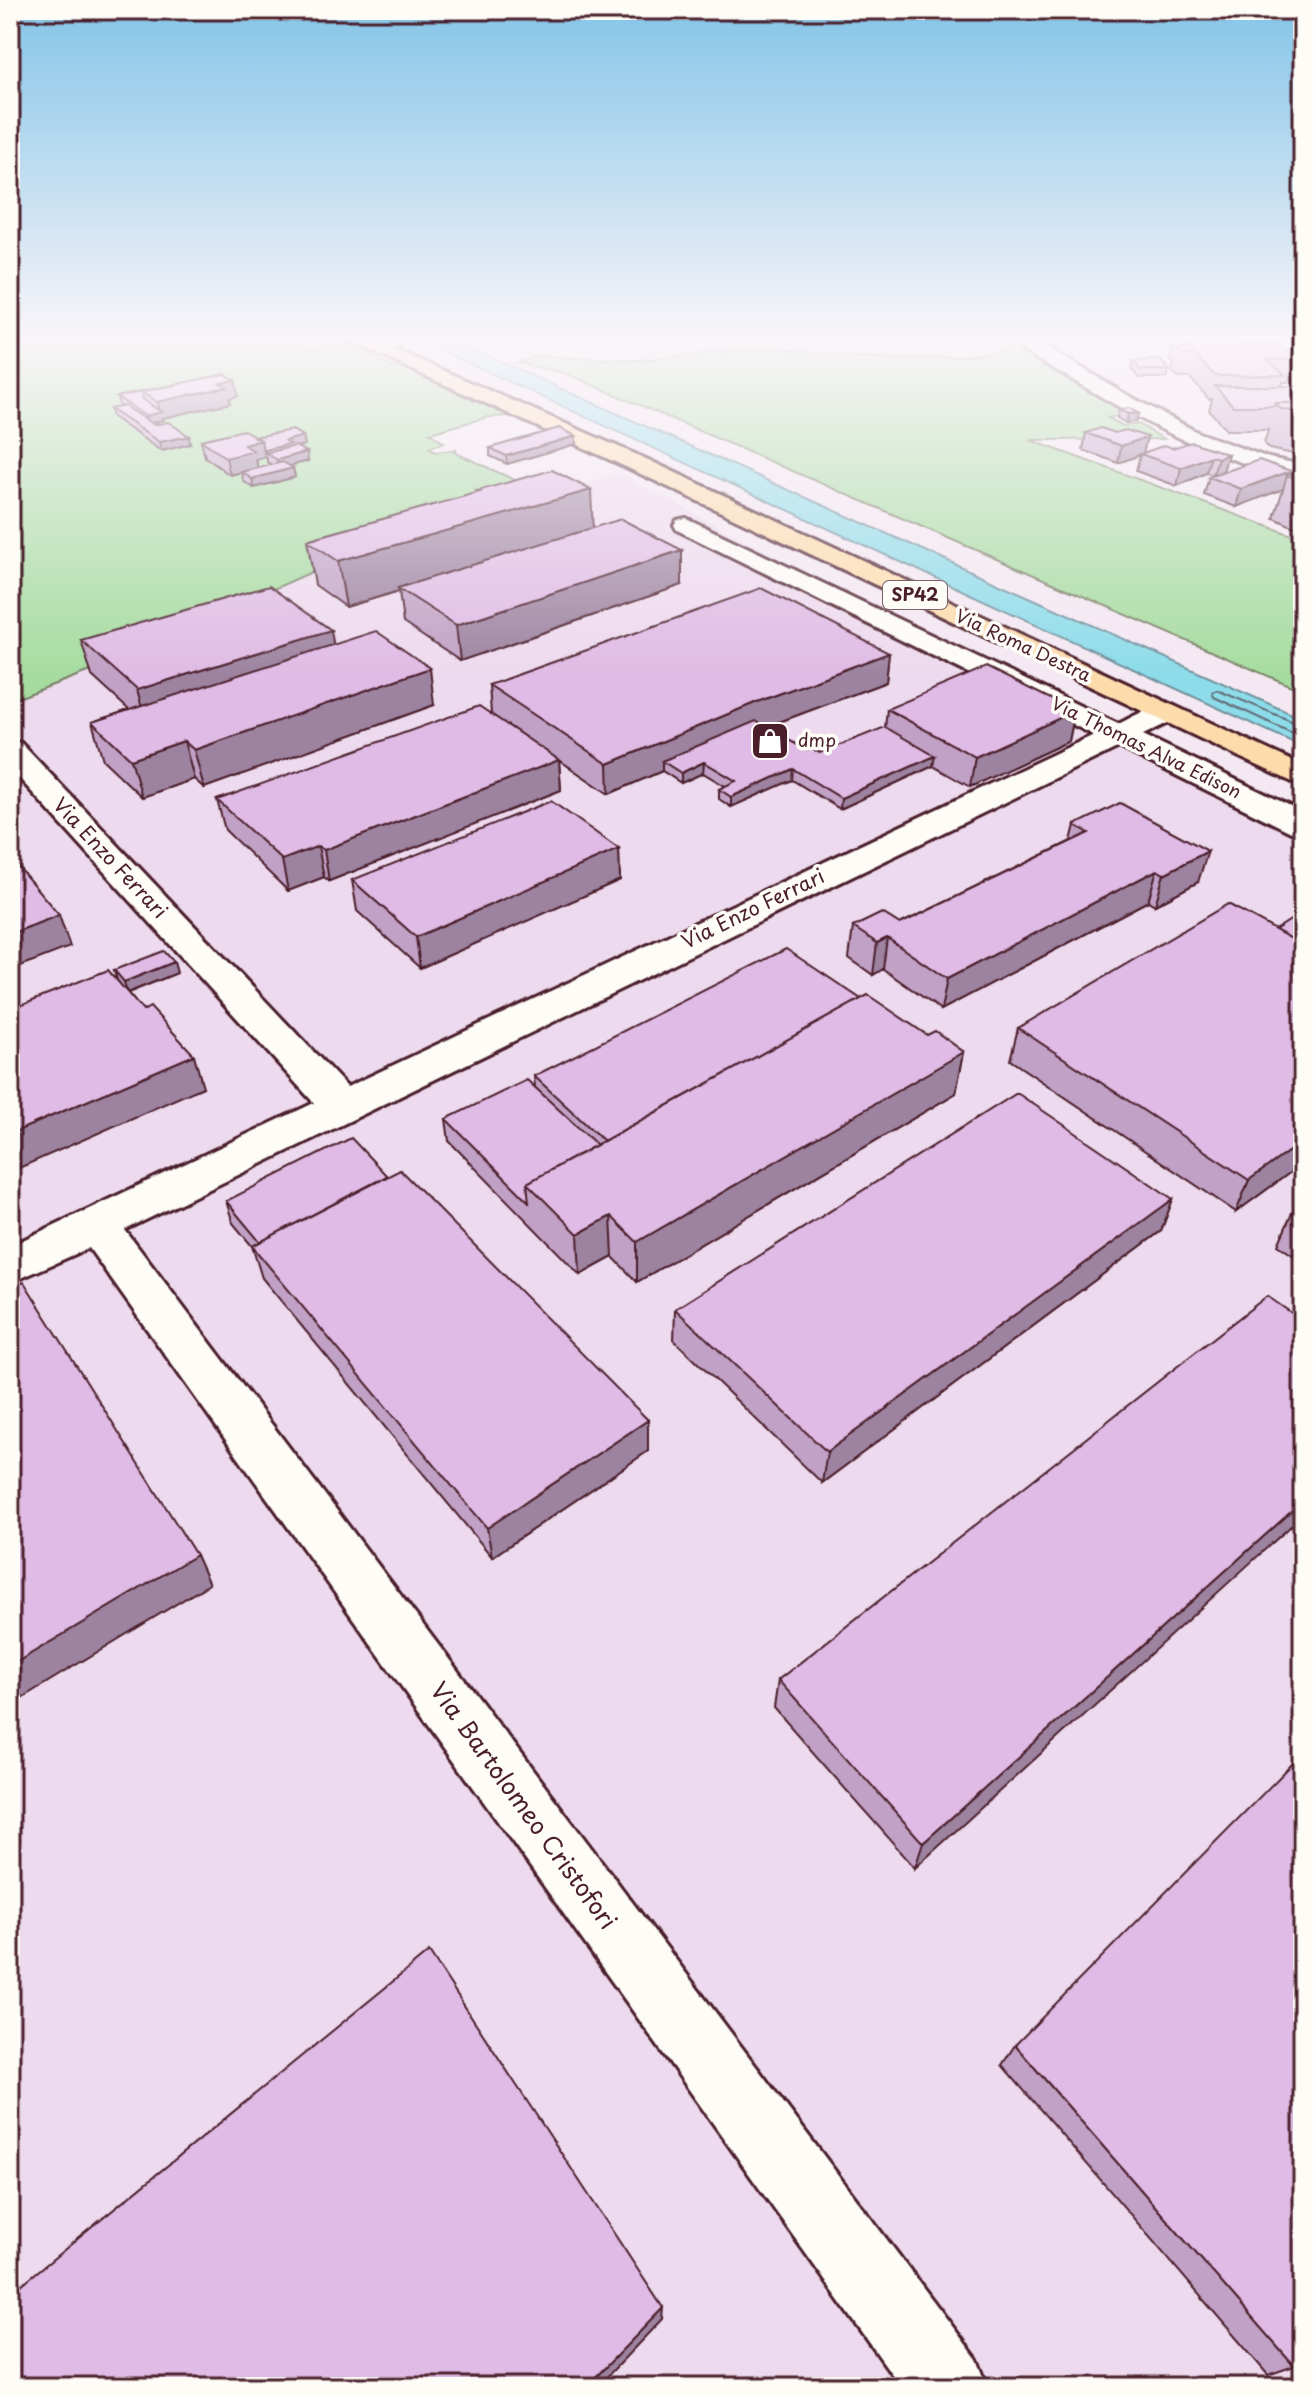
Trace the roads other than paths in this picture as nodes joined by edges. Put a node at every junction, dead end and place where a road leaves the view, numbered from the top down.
1 (609, 452) edge
2 (1226, 452) edge
3 (1303, 472) edge
4 (686, 525) dead end
5 (1165, 713) junction
6 (1119, 734) junction
7 (10, 750) edge
8 (1303, 778) edge
9 (1303, 825) edge
10 (341, 1106) junction
11 (97, 1226) junction
12 (10, 1266) edge
13 (949, 2387) edge

1 - 5 main road, Via Roma Destra / SP42
2 - 3 street
4 - 6 street, Via Thomas Alva Edison
5 - 6 street, Via Enzo Ferrari
5 - 8 main road, Via Roma Destra / SP42
6 - 9 street, Via Thomas Alva Edison
6 - 10 street, Via Enzo Ferrari
7 - 10 street, Via Enzo Ferrari
10 - 11 street, Via Enzo Ferrari
11 - 12 street, Via Enzo Ferrari
11 - 13 street, Via Bartolomeo Cristofori

